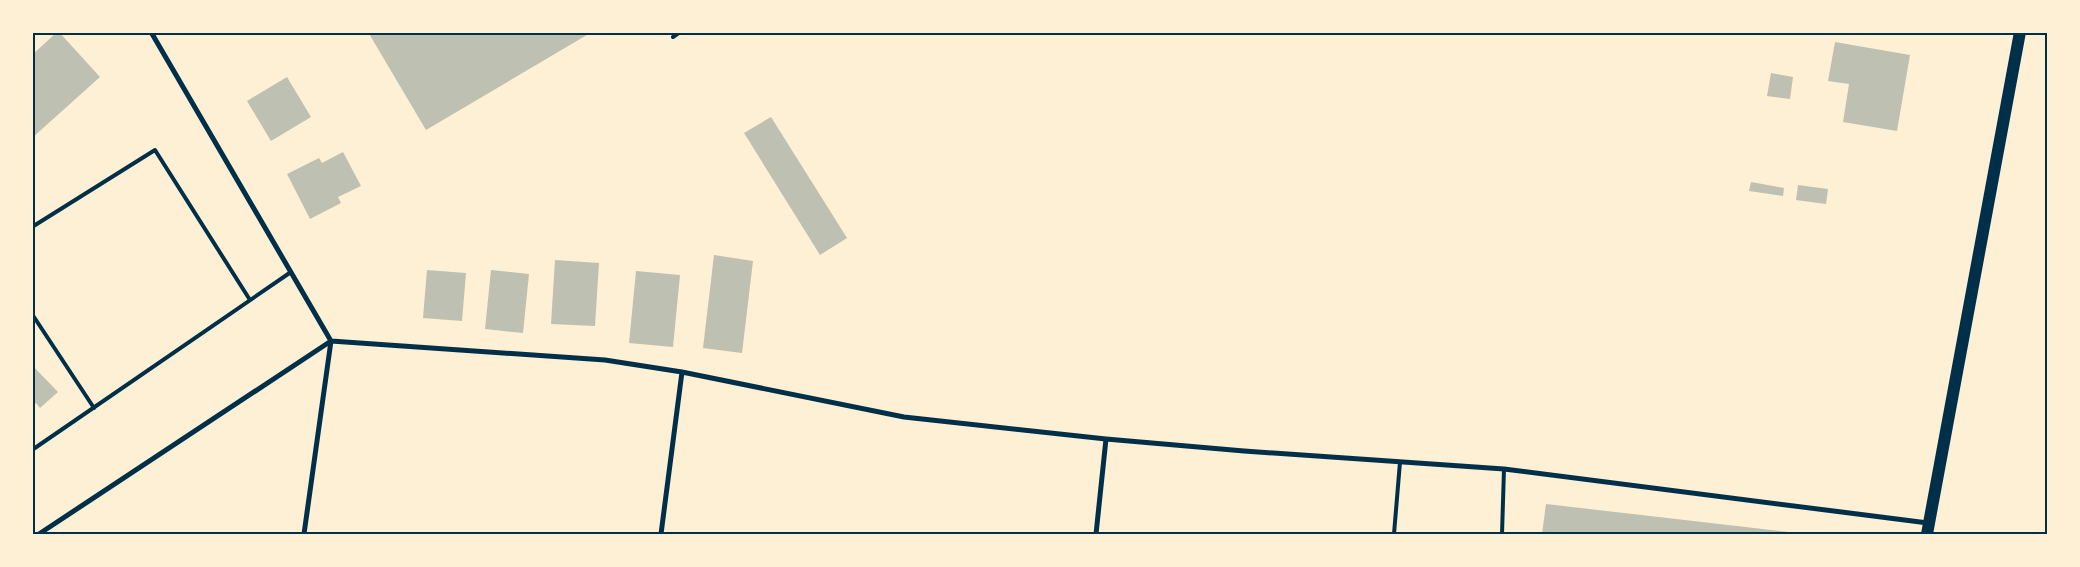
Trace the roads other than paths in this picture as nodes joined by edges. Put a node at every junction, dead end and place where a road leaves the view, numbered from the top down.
1 (151, 32) edge
2 (680, 32) edge
3 (2020, 32) edge
4 (674, 37) dead end
5 (32, 227) edge
6 (291, 272) junction
7 (250, 300) junction
8 (32, 314) edge
9 (332, 342) junction
10 (682, 372) junction
11 (94, 408) junction
12 (1106, 439) junction
13 (32, 450) edge
14 (1400, 462) junction
15 (1504, 469) junction
16 (1928, 529) edge
17 (38, 534) edge
18 (304, 534) edge
19 (662, 534) edge
20 (1096, 534) edge
21 (1394, 534) edge
22 (1502, 534) edge

1 - 6 street
2 - 4 lane
3 - 16 main road
5 - 7 lane
6 - 7 lane
6 - 9 street
7 - 11 lane
8 - 11 lane
9 - 10 street
9 - 17 street
9 - 18 street
10 - 12 street
10 - 19 street
11 - 13 lane
12 - 14 street
12 - 20 street
14 - 15 street
14 - 21 lane
15 - 16 street
15 - 22 lane

